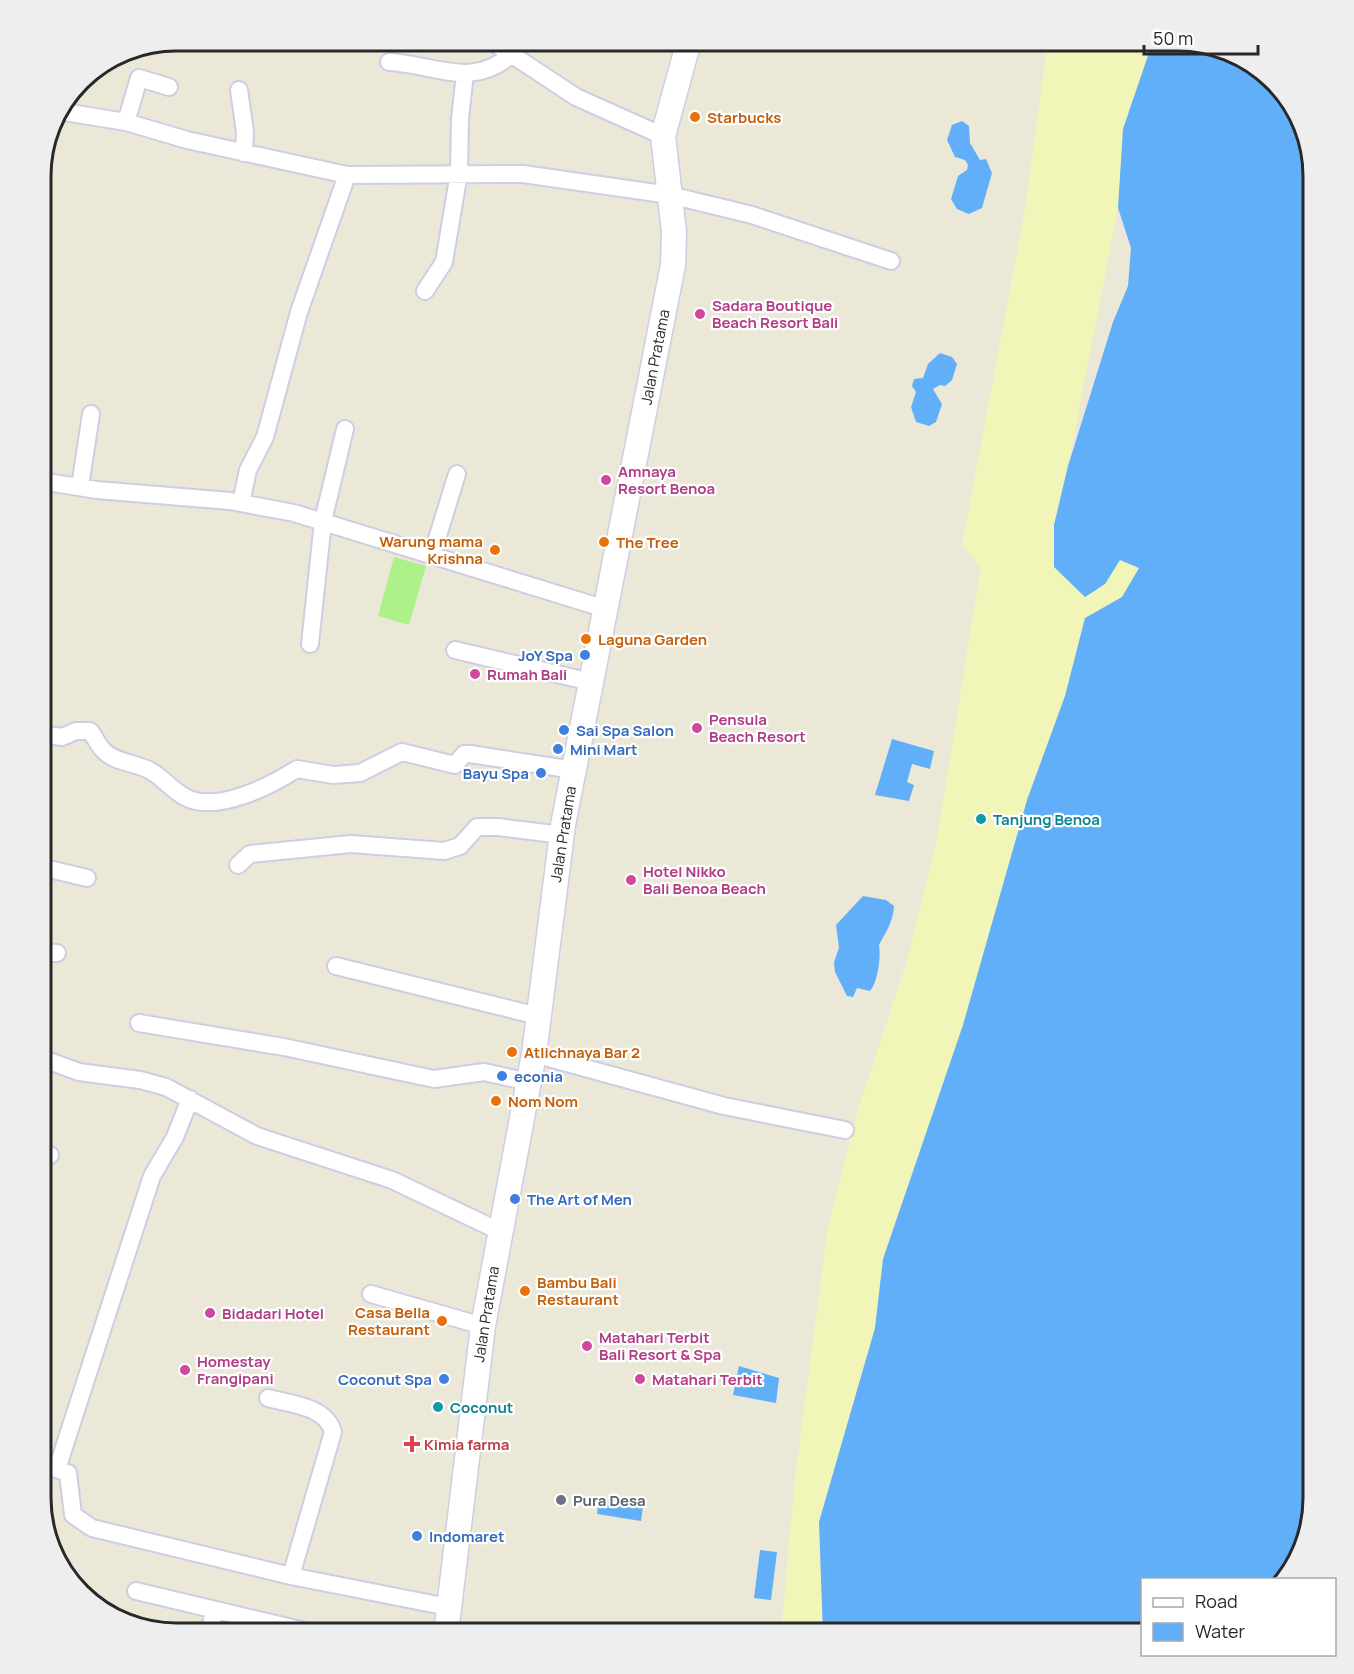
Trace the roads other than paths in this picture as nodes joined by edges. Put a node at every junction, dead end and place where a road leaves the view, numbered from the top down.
1 (507, 51) edge
2 (686, 51) edge
3 (512, 54) junction
4 (389, 62) dead end
5 (465, 73) junction
6 (169, 87) dead end
7 (240, 90) dead end
8 (69, 113) edge
9 (126, 122) junction
10 (663, 136) junction
11 (244, 153) junction
12 (459, 173) junction
13 (347, 175) junction
14 (670, 195) junction
15 (891, 261) dead end
16 (425, 291) dead end
17 (92, 414) dead end
18 (345, 429) dead end
19 (458, 474) dead end
20 (51, 483) edge
21 (80, 487) junction
22 (241, 503) junction
23 (323, 521) junction
24 (432, 555) junction
25 (606, 609) junction
26 (310, 644) dead end
27 (455, 650) dead end
28 (591, 682) junction
29 (51, 735) edge
30 (574, 770) junction
31 (562, 835) junction
32 (238, 865) dead end
33 (51, 869) edge
34 (87, 878) dead end
35 (51, 952) edge
36 (57, 953) dead end
37 (336, 966) dead end
38 (538, 1016) junction
39 (139, 1023) dead end
40 (534, 1054) junction
41 (51, 1063) edge
42 (529, 1082) junction
43 (190, 1099) junction
44 (845, 1130) dead end
45 (500, 1231) junction
46 (371, 1294) dead end
47 (483, 1326) junction
48 (268, 1398) dead end
49 (51, 1467) edge
50 (57, 1469) junction
51 (291, 1576) junction
52 (136, 1592) dead end
53 (448, 1607) junction
54 (215, 1610) junction
55 (211, 1623) edge
56 (268, 1623) edge
57 (447, 1623) edge

1 - 3 street
2 - 10 street, Jalan Pratama
3 - 5 street
3 - 10 street
4 - 5 street
5 - 12 street
6 - 9 street
7 - 11 street
8 - 9 street
9 - 11 street
10 - 14 street, Jalan Pratama
11 - 13 street
12 - 13 street
12 - 14 street
12 - 16 street
13 - 22 street
14 - 15 street
14 - 25 street, Jalan Pratama
17 - 21 street
18 - 23 street
19 - 24 street
20 - 21 street
21 - 22 street
22 - 23 street
23 - 24 street
23 - 26 street
24 - 25 street
25 - 28 street, Jalan Pratama
27 - 28 street
28 - 30 street, Jalan Pratama
29 - 30 street
30 - 31 street, Jalan Pratama
31 - 32 street
31 - 38 street, Jalan Pratama
33 - 34 street
35 - 36 street
37 - 38 street
38 - 40 street, Jalan Pratama
39 - 42 street
40 - 42 street, Jalan Pratama
40 - 44 street
41 - 43 street
42 - 45 street, Jalan Pratama
43 - 45 street
43 - 50 street
45 - 47 street, Jalan Pratama
46 - 47 street
47 - 53 street, Jalan Pratama
48 - 51 street
49 - 50 street
50 - 51 street
51 - 53 street
52 - 54 street
53 - 57 street, Jalan Pratama
54 - 55 street
54 - 56 street

